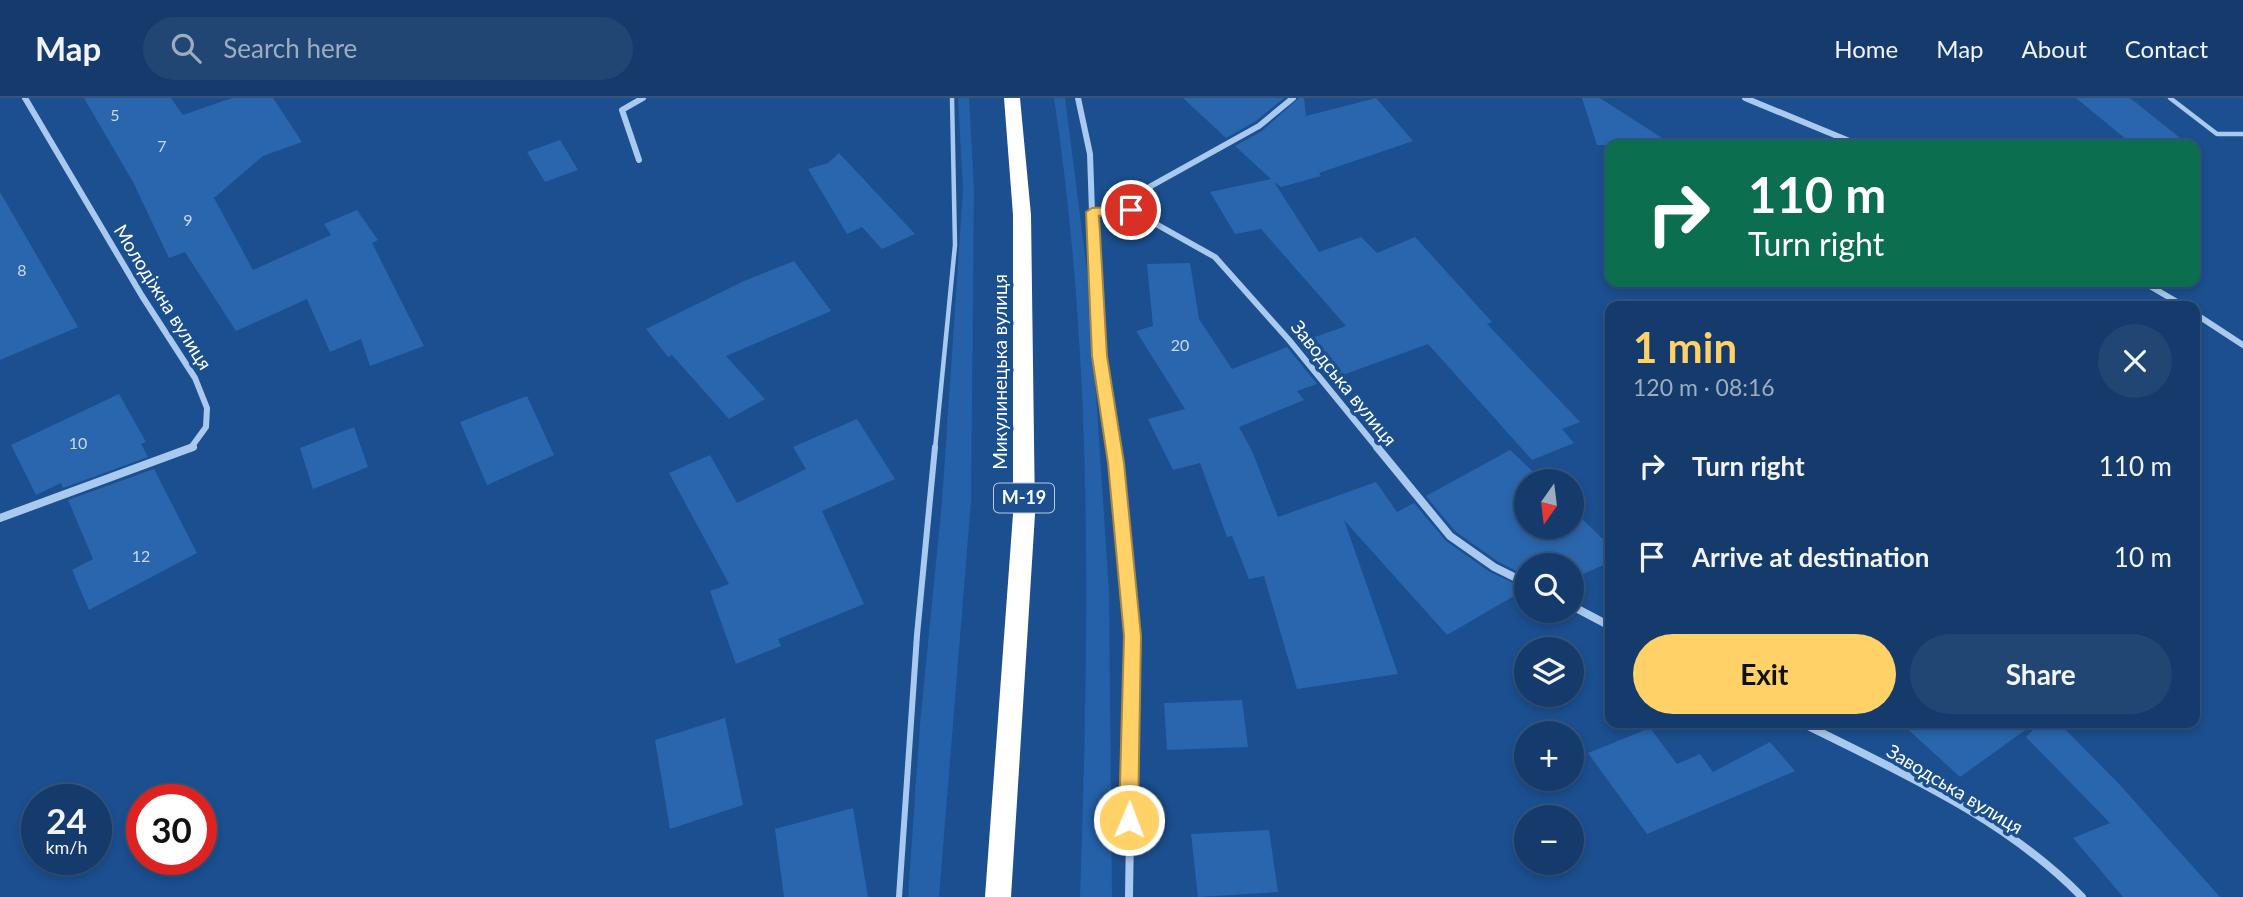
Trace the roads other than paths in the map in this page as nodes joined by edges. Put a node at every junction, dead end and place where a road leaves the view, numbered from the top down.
1 (25, 98) edge
2 (643, 98) edge
3 (952, 98) edge
4 (1012, 98) edge
5 (1077, 98) edge
6 (1293, 98) edge
7 (1745, 98) edge
8 (2170, 98) edge
9 (2243, 134) edge
10 (1847, 140) edge
11 (639, 160) dead end
12 (1131, 210) junction
13 (1092, 212) junction
14 (2151, 287) edge
15 (2175, 301) edge
16 (2200, 317) edge
17 (2243, 345) edge
18 (0, 518) edge
19 (1514, 577) edge
20 (1584, 612) edge
21 (1605, 623) edge
22 (1812, 728) edge
23 (899, 897) edge
24 (998, 897) edge
25 (1129, 897) edge
26 (2082, 897) edge

1 - 18 street, Молодіжна вулиця
2 - 11 street
3 - 23 lane
4 - 24 highway, Микулинецька вулиця / М-19
5 - 13 street
6 - 12 street
7 - 10 street
8 - 9 lane
12 - 13 street
12 - 19 street, Заводська вулиця
13 - 25 street
14 - 15 street
16 - 17 street
20 - 21 street
22 - 26 street, Заводська вулиця

